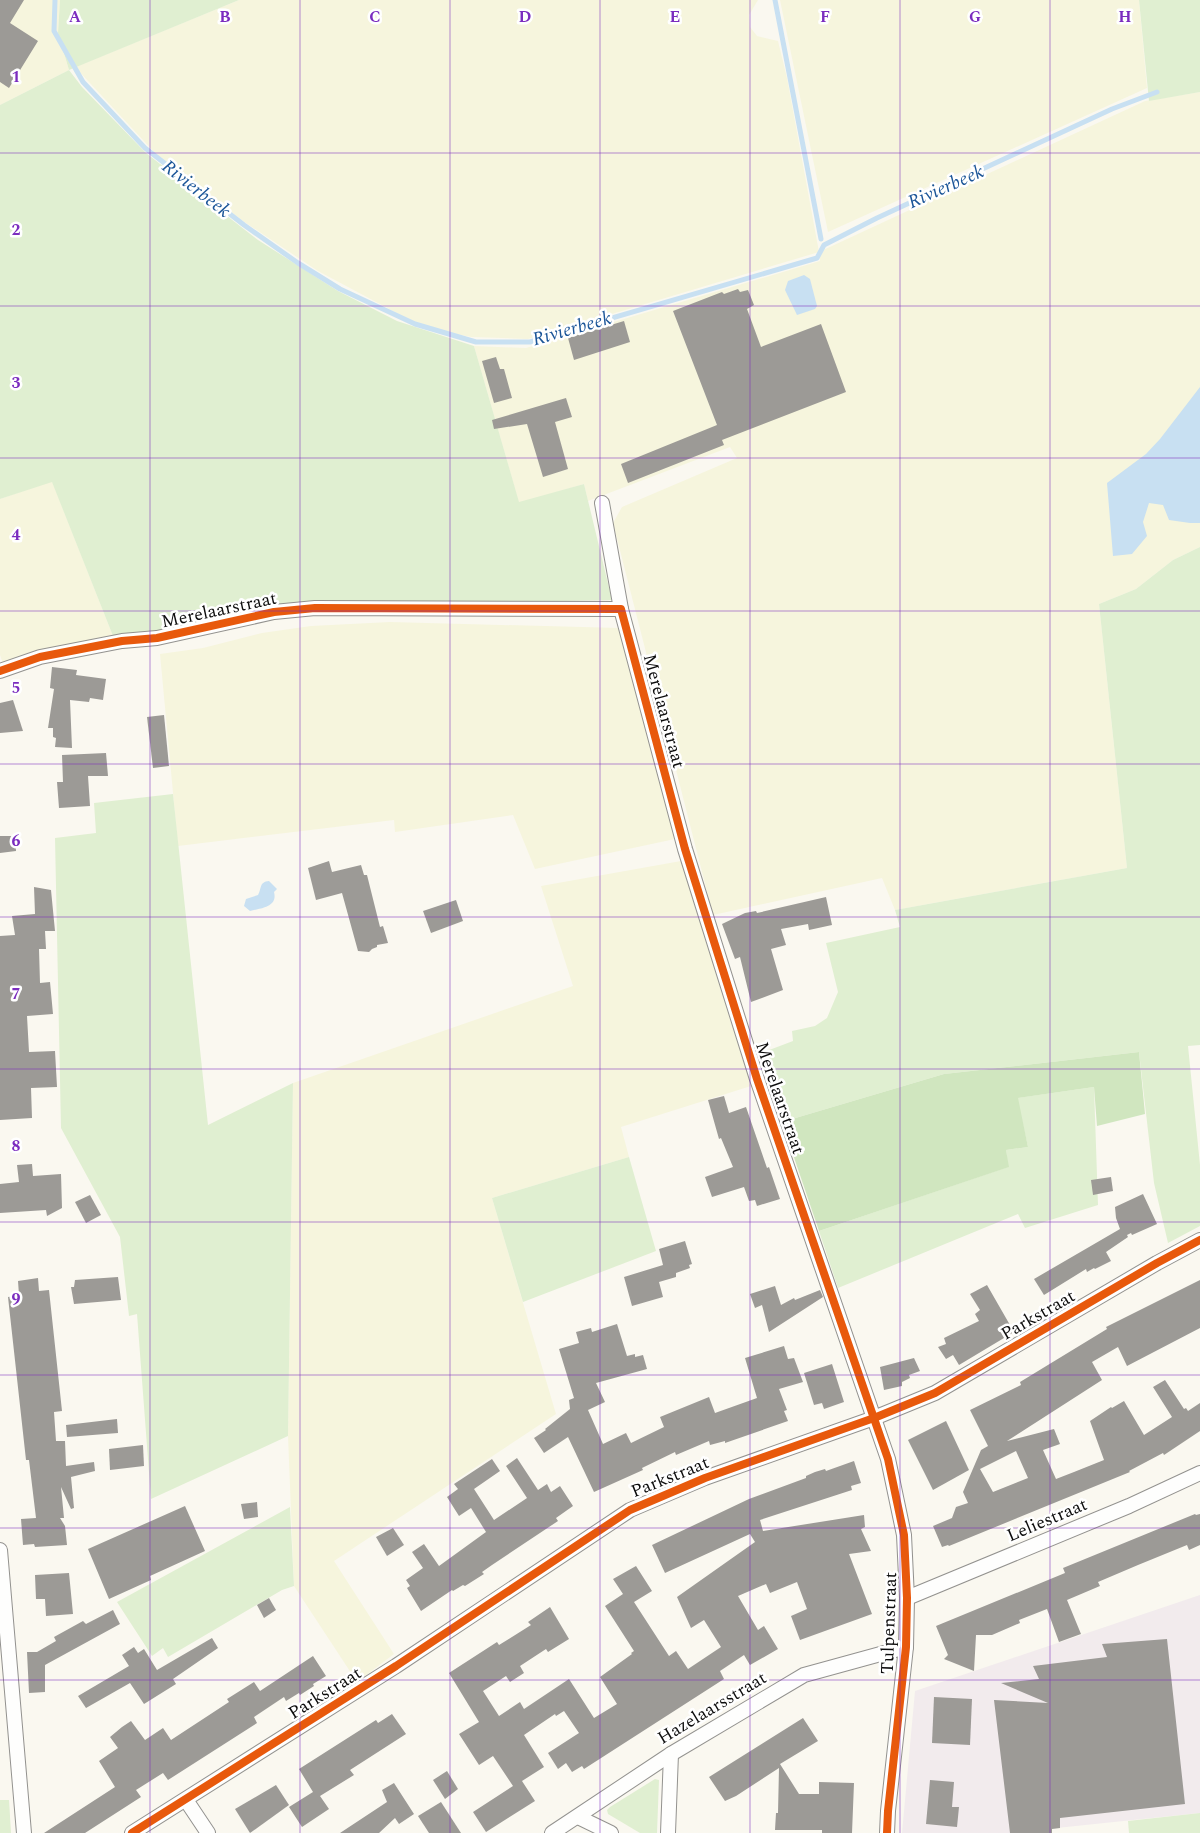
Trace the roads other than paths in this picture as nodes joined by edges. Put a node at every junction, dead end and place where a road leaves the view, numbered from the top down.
1 (602, 503) dead end
2 (621, 609) junction
3 (0, 671) edge
4 (1200, 1240) edge
5 (874, 1418) junction
6 (1200, 1473) edge
7 (0, 1550) edge
8 (907, 1598) junction
9 (906, 1647) junction
10 (671, 1754) junction
11 (186, 1800) junction
12 (578, 1816) junction
13 (24, 1833) edge
14 (132, 1833) edge
15 (208, 1833) edge
16 (552, 1833) edge
17 (611, 1833) edge
18 (668, 1833) edge
19 (887, 1833) edge

1 - 2 street, Merelaarstraat
2 - 3 street, Merelaarstraat
2 - 5 street, Merelaarstraat
4 - 5 street, Parkstraat
5 - 8 street, Tulpenstraat
5 - 11 street, Parkstraat
6 - 8 street, Leliestraat
7 - 13 street
8 - 9 street, Tulpenstraat
9 - 10 street, Hazelaarsstraat
9 - 19 street, Tulpenstraat
10 - 12 street, Hazelaarsstraat
10 - 18 street
11 - 14 street, Parkstraat
11 - 15 street
12 - 16 street, Hazelaarsstraat
12 - 17 street

